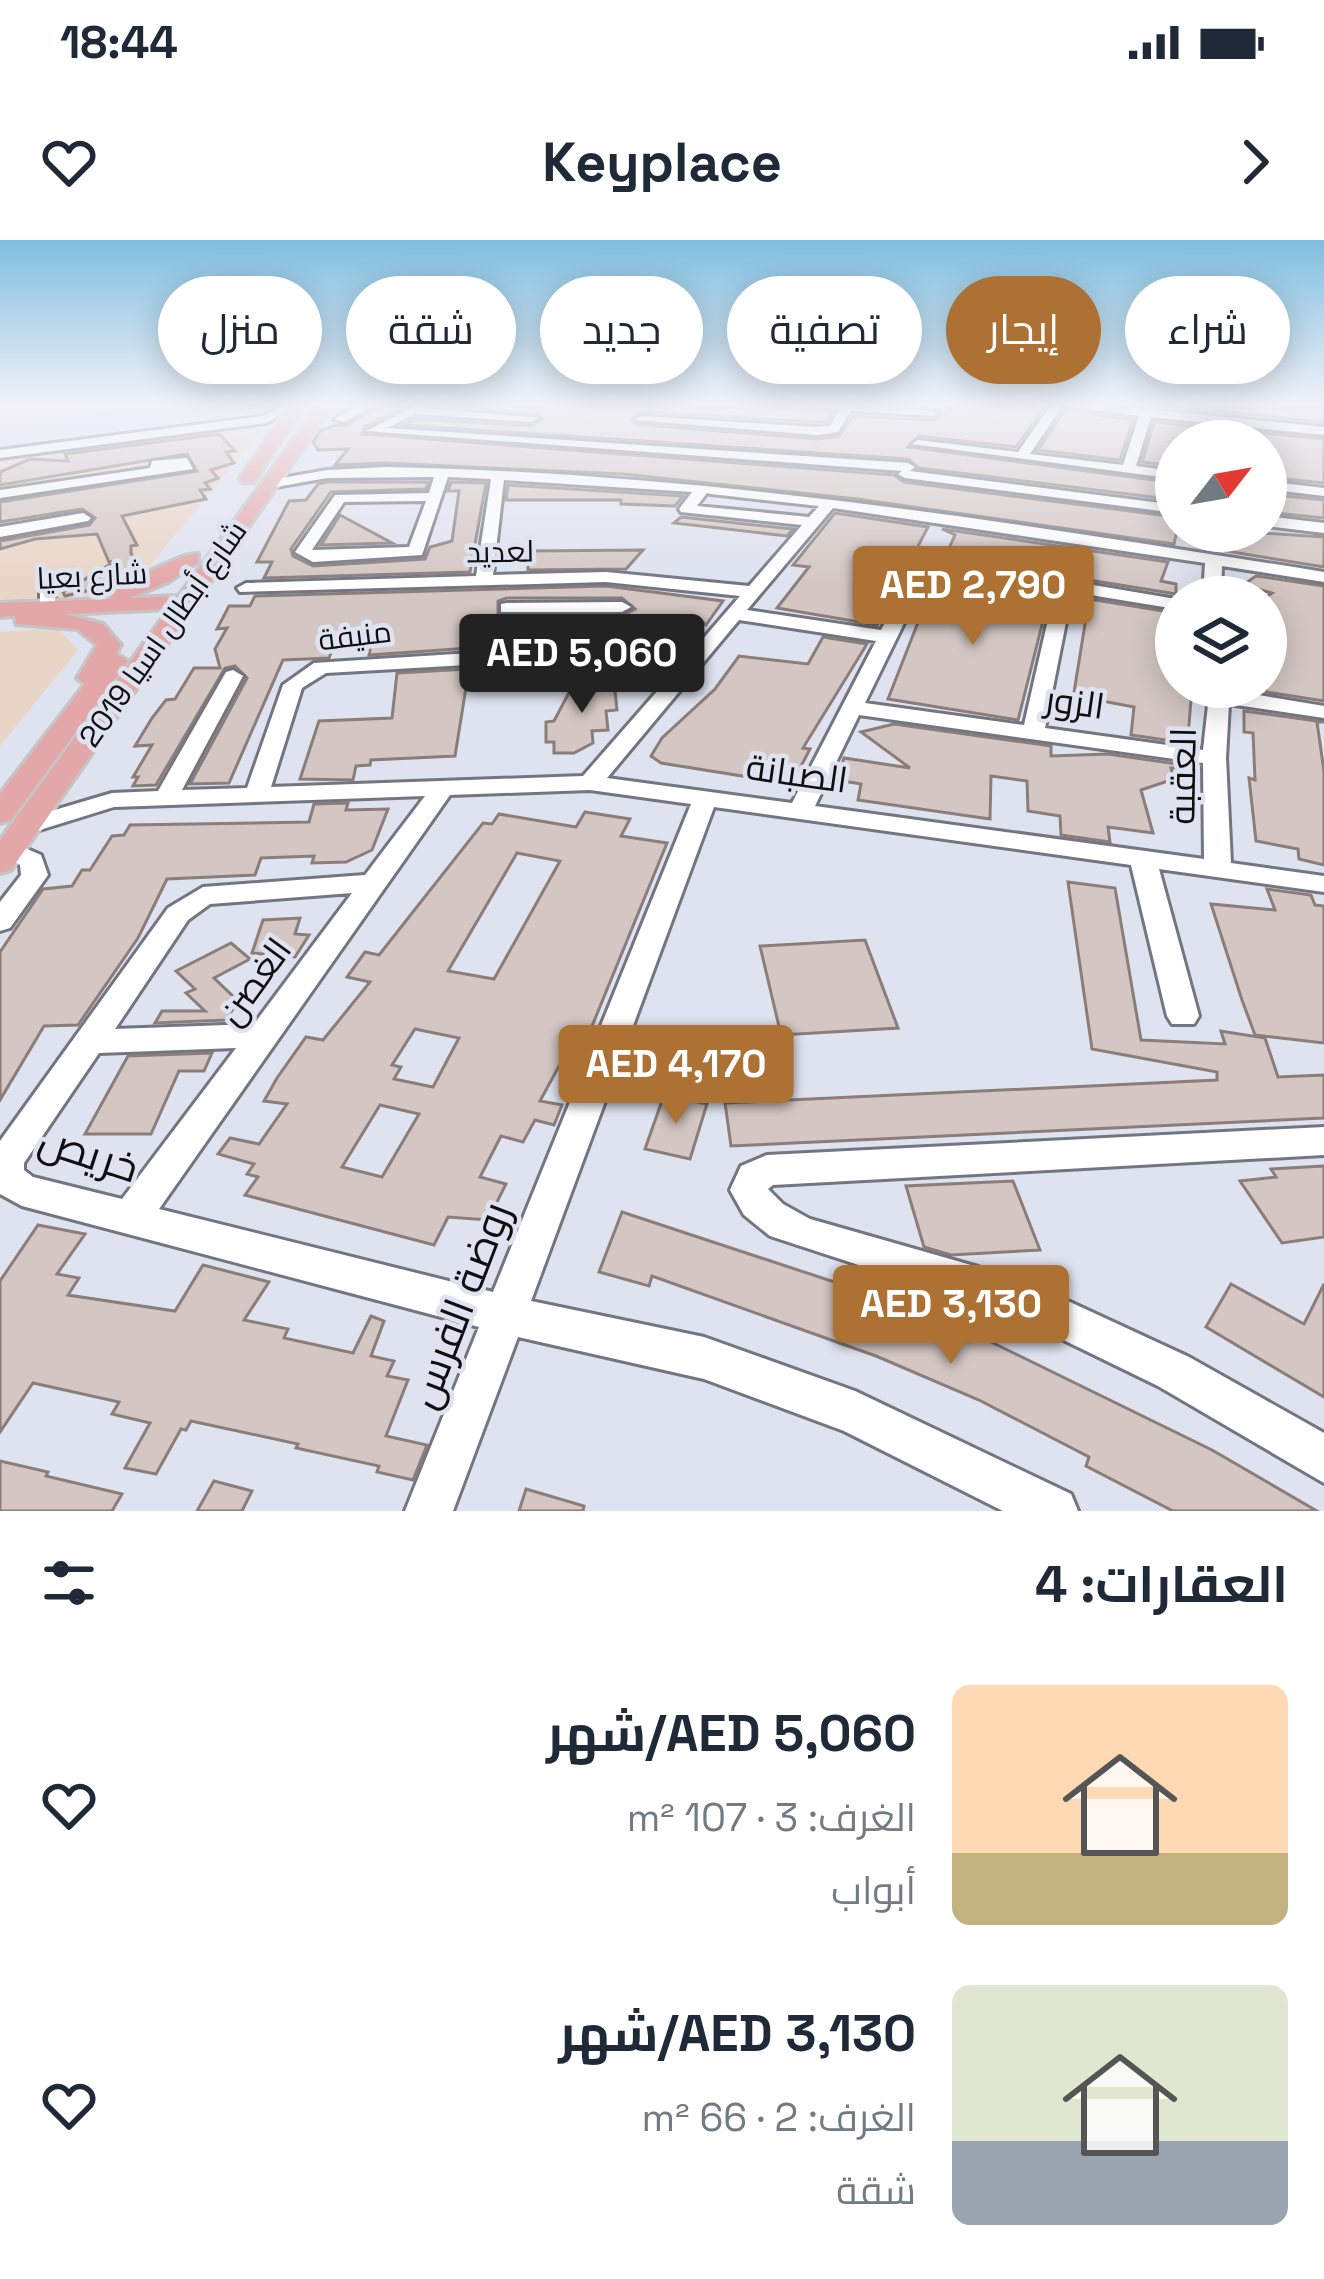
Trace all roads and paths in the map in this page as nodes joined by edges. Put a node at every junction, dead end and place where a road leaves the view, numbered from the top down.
1 (272, 464) edge
2 (274, 464) edge
3 (277, 464) edge
4 (587, 464) edge
5 (746, 464) edge
6 (844, 464) edge
7 (909, 464) edge
8 (1089, 464) edge
9 (1129, 464) edge
10 (272, 469) junction
11 (1127, 469) junction
12 (907, 470) junction
13 (156, 471) dead end
14 (1155, 472) edge
15 (442, 474) junction
16 (90, 476) dead end
17 (498, 476) junction
18 (571, 478) junction
19 (51, 484) junction
20 (1287, 488) edge
21 (703, 489) junction
22 (239, 490) dead end
23 (725, 490) junction
24 (1324, 492) edge
25 (1, 493) edge
26 (434, 497) junction
27 (831, 502) junction
28 (1155, 506) edge
29 (890, 508) junction
30 (83, 518) dead end
31 (814, 522) junction
32 (1287, 523) edge
33 (1324, 528) edge
34 (0, 532) edge
35 (1214, 560) junction
36 (46, 574) dead end
37 (1213, 576) edge
38 (1324, 577) edge
39 (484, 579) junction
40 (1064, 586) junction
41 (246, 587) dead end
42 (753, 592) junction
43 (1155, 601) edge
44 (57, 607) junction
45 (169, 607) junction
46 (622, 608) dead end
47 (736, 614) junction
48 (8, 616) edge
49 (506, 626) junction
50 (887, 637) junction
51 (690, 667) junction
52 (233, 676) dead end
53 (1287, 704) edge
54 (855, 708) junction
55 (1219, 708) edge
56 (1324, 712) edge
57 (1033, 732) junction
58 (1214, 758) junction
59 (63, 778) junction
60 (590, 783) junction
61 (441, 791) junction
62 (256, 796) junction
63 (706, 797) junction
64 (166, 799) junction
65 (112, 800) junction
66 (801, 810) junction
67 (12, 829) edge
68 (1142, 856) junction
69 (1218, 867) junction
70 (373, 883) junction
71 (1324, 884) edge
72 (0, 922) edge
73 (1183, 1016) dead end
74 (262, 1035) junction
75 (94, 1041) junction
76 (1324, 1141) edge
77 (131, 1217) junction
78 (503, 1314) junction
79 (1324, 1460) edge
80 (429, 1511) edge
81 (1054, 1511) edge

1 - 10 street
2 - 10 main road, شارع أبطال اسيا 2019
3 - 10 main road, شارع أبطال اسيا 2019
4 - 18 street
5 - 23 street
6 - 12 street
7 - 12 street
8 - 11 street
9 - 11 street
10 - 15 street
10 - 22 main road, شارع أبطال اسيا 2019
10 - 45 main road, شارع أبطال اسيا 2019
11 - 14 street
12 - 28 street
12 - 29 street
13 - 19 street
15 - 17 street
15 - 26 street
16 - 19 street
17 - 18 street
17 - 39 street
18 - 21 street
19 - 25 street
20 - 24 street
21 - 23 street
21 - 31 street
23 - 27 street
26 - 26 street
27 - 29 street
27 - 31 street
29 - 35 street
30 - 34 street
31 - 42 street
32 - 33 street
35 - 37 street
35 - 38 street
36 - 44 street
39 - 41 street, لعديد
39 - 42 street, لعديد
40 - 43 street
40 - 50 street
40 - 57 street
42 - 47 street
44 - 45 main road, شارع بعيا
44 - 45 main road, شارع أبطال اسيا 2019
44 - 48 main road, شارع بعيا
45 - 48 main road, شارع بعيا
45 - 59 main road, شارع أبطال اسيا 2019
45 - 67 main road, شارع أبطال اسيا 2019
46 - 49 street
47 - 50 street
47 - 51 street
48 - 67 main road
49 - 51 street, منيفة
49 - 62 street, منيفة
50 - 54 street
51 - 60 street
52 - 64 street
53 - 56 street
54 - 57 street, الزور
54 - 66 street
55 - 58 street, العقبة
57 - 58 street, الزور
58 - 69 street, العقبة
59 - 65 street, الصبانة
59 - 67 main road, شارع أبطال اسيا 2019
60 - 61 street, الصبانة
60 - 63 street, الصبانة
61 - 62 street, الصبانة
61 - 70 street, الغصن
62 - 64 street, الصبانة
63 - 66 street, الصبانة
63 - 78 street, روضة الفرس
64 - 65 street, الصبانة
65 - 67 street, الصبانة
66 - 68 street, الصبانة
67 - 72 street
68 - 69 street, الصبانة
68 - 73 street
69 - 71 street, الصبانة
70 - 74 street, الغصن
70 - 75 street, خريص
74 - 75 street
74 - 77 street, الغصن
75 - 77 street, خريص
76 - 79 street
77 - 78 street, خريص
78 - 80 street, روضة الفرس
78 - 81 street, خريص

